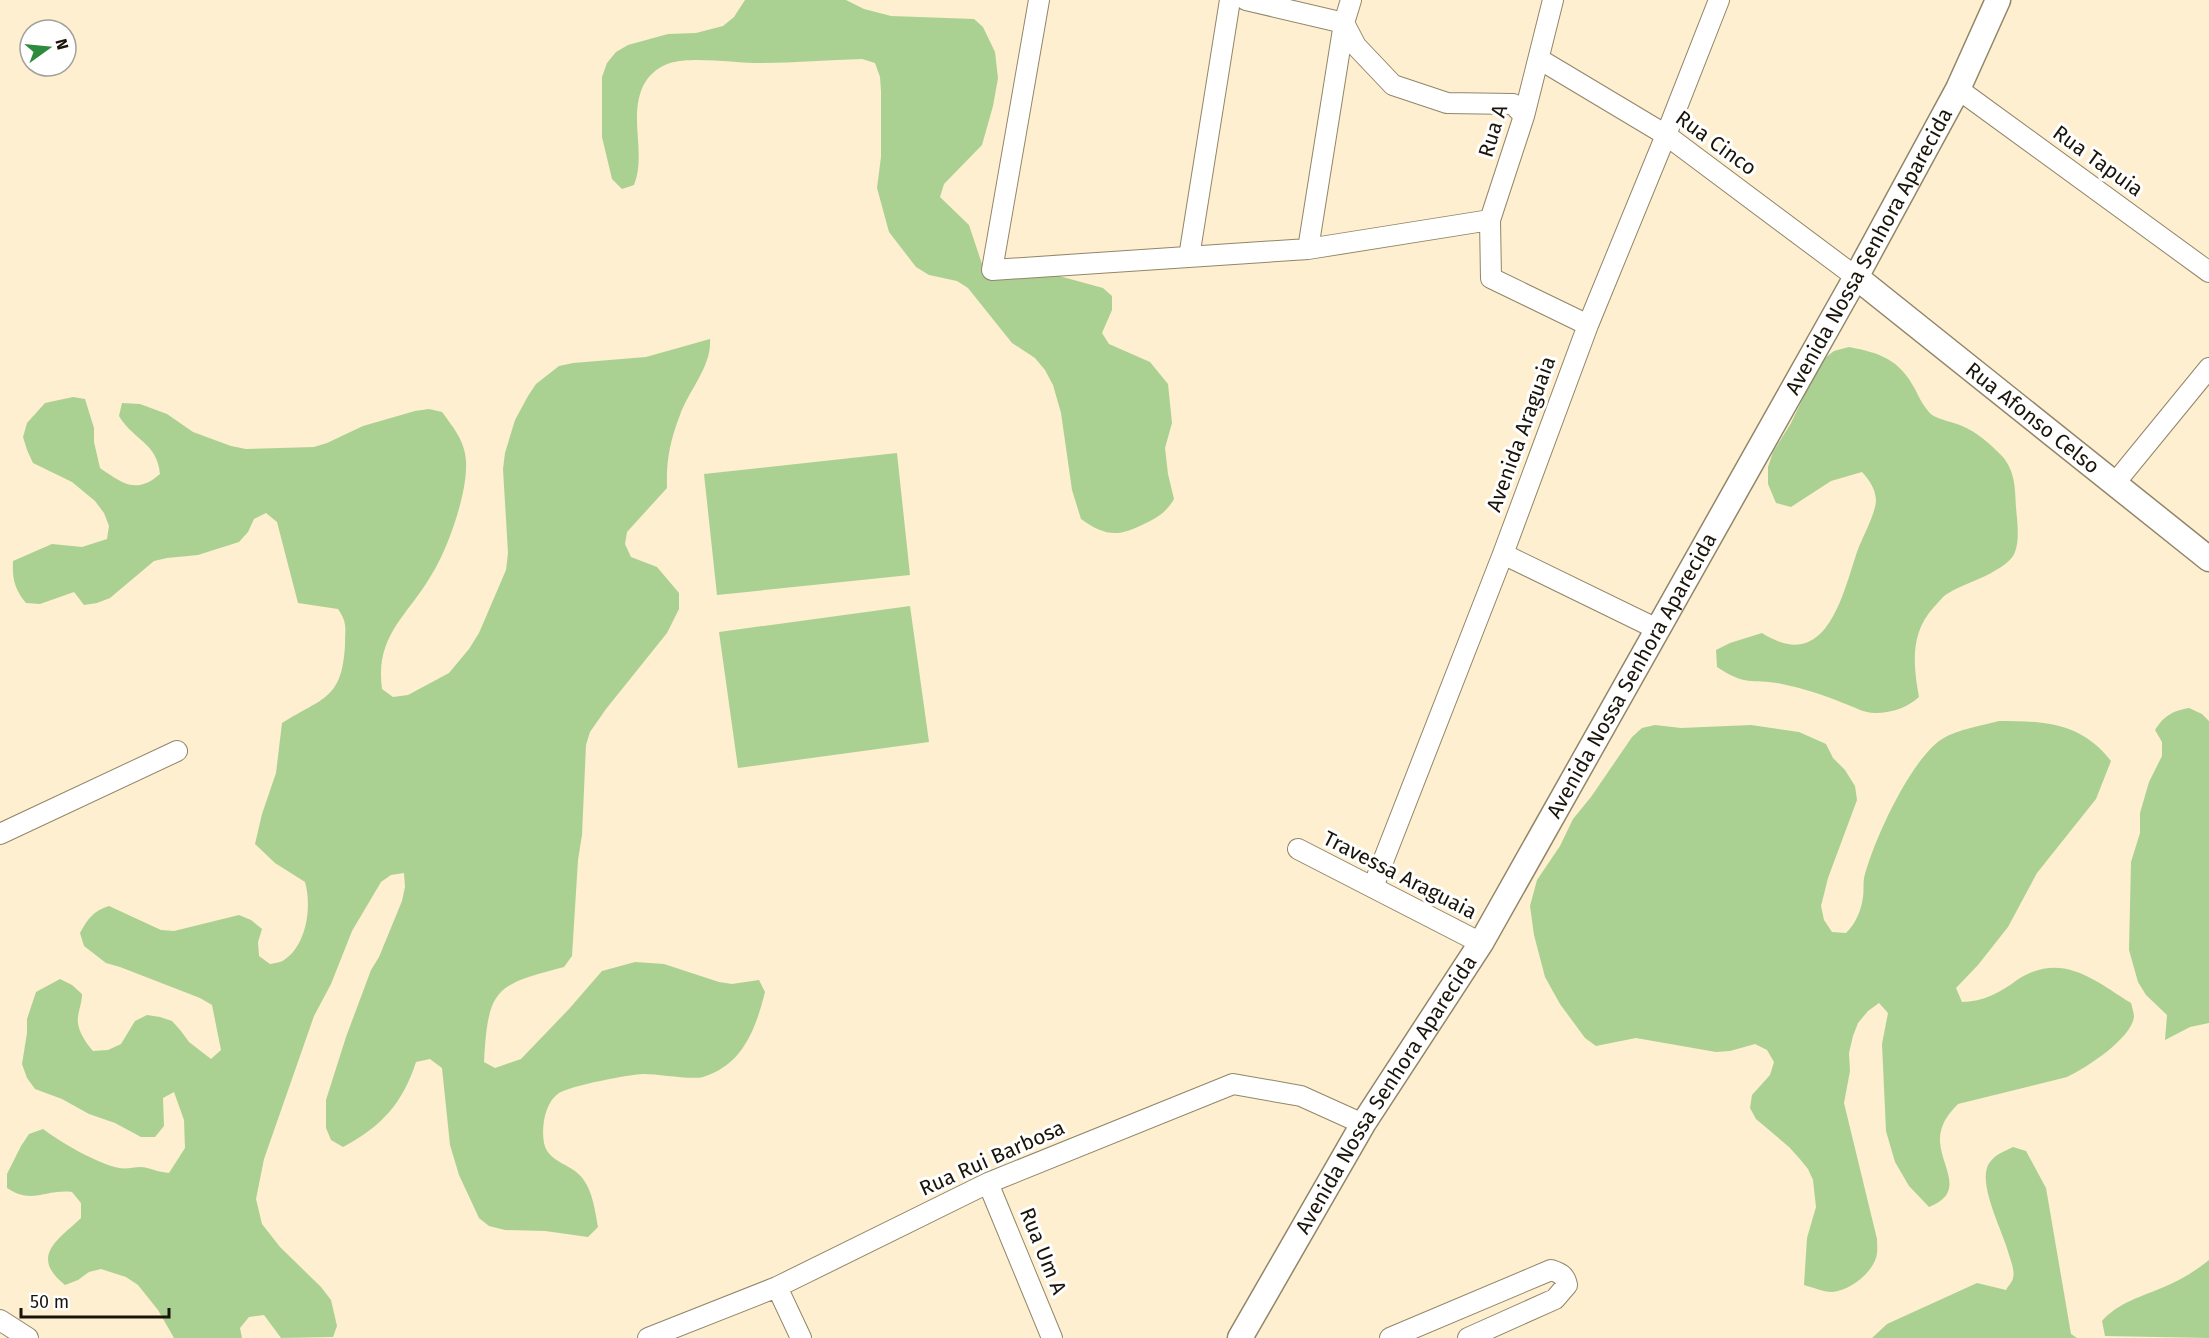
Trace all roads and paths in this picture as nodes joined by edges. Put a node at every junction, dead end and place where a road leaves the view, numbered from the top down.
1 (1039, 0) edge
2 (1230, 0) edge
3 (1246, 0) edge
4 (1351, 0) edge
5 (1553, 0) edge
6 (1719, 0) edge
7 (1998, 0) edge
8 (1344, 23) junction
9 (1539, 59) junction
10 (1958, 89) junction
11 (1524, 116) junction
12 (1666, 135) junction
13 (1490, 220) junction
14 (1308, 249) junction
15 (1189, 257) junction
16 (2209, 272) edge
17 (1856, 277) junction
18 (1587, 326) junction
19 (2209, 368) edge
20 (2115, 483) junction
21 (1503, 554) junction
22 (2209, 559) edge
23 (1657, 629) junction
24 (177, 751) dead end
25 (0, 834) edge
26 (1298, 849) dead end
27 (1372, 887) junction
28 (1481, 943) junction
29 (1363, 1124) junction
30 (988, 1183) junction
31 (777, 1287) junction
32 (0, 1320) edge
33 (28, 1338) edge
34 (648, 1338) edge
35 (801, 1338) edge
36 (1052, 1338) edge
37 (1240, 1338) edge
38 (1390, 1338) edge
39 (1468, 1338) edge

1 - 15 street
2 - 15 street
3 - 8 street
4 - 8 street
5 - 9 street, Rua A
6 - 12 street, Avenida Araguaia
7 - 10 street, Avenida Nossa Senhora Aparecida
8 - 11 street
8 - 14 street
9 - 11 street, Rua A
9 - 12 street, Rua Cinco
10 - 16 street, Rua Tapuia
10 - 17 street, Avenida Nossa Senhora Aparecida
11 - 13 street, Rua A
12 - 17 street, Rua Cinco
12 - 18 street, Avenida Araguaia
13 - 14 street
13 - 18 street, Rua A
14 - 15 street
17 - 20 street, Rua Afonso Celso
17 - 23 street, Avenida Nossa Senhora Aparecida
18 - 21 street, Avenida Araguaia
19 - 20 street
20 - 22 street, Rua Afonso Celso
21 - 23 street
21 - 27 street, Avenida Araguaia
23 - 28 street, Avenida Nossa Senhora Aparecida
24 - 25 street
26 - 27 street, Travessa Araguaia
27 - 28 street, Travessa Araguaia
28 - 29 street, Avenida Nossa Senhora Aparecida
29 - 30 street, Rua Rui Barbosa
29 - 37 street, Avenida Nossa Senhora Aparecida
30 - 31 street, Rua Rui Barbosa
30 - 36 street, Rua Um A
31 - 34 street, Rua Rui Barbosa
31 - 35 street
32 - 33 street
38 - 39 street

